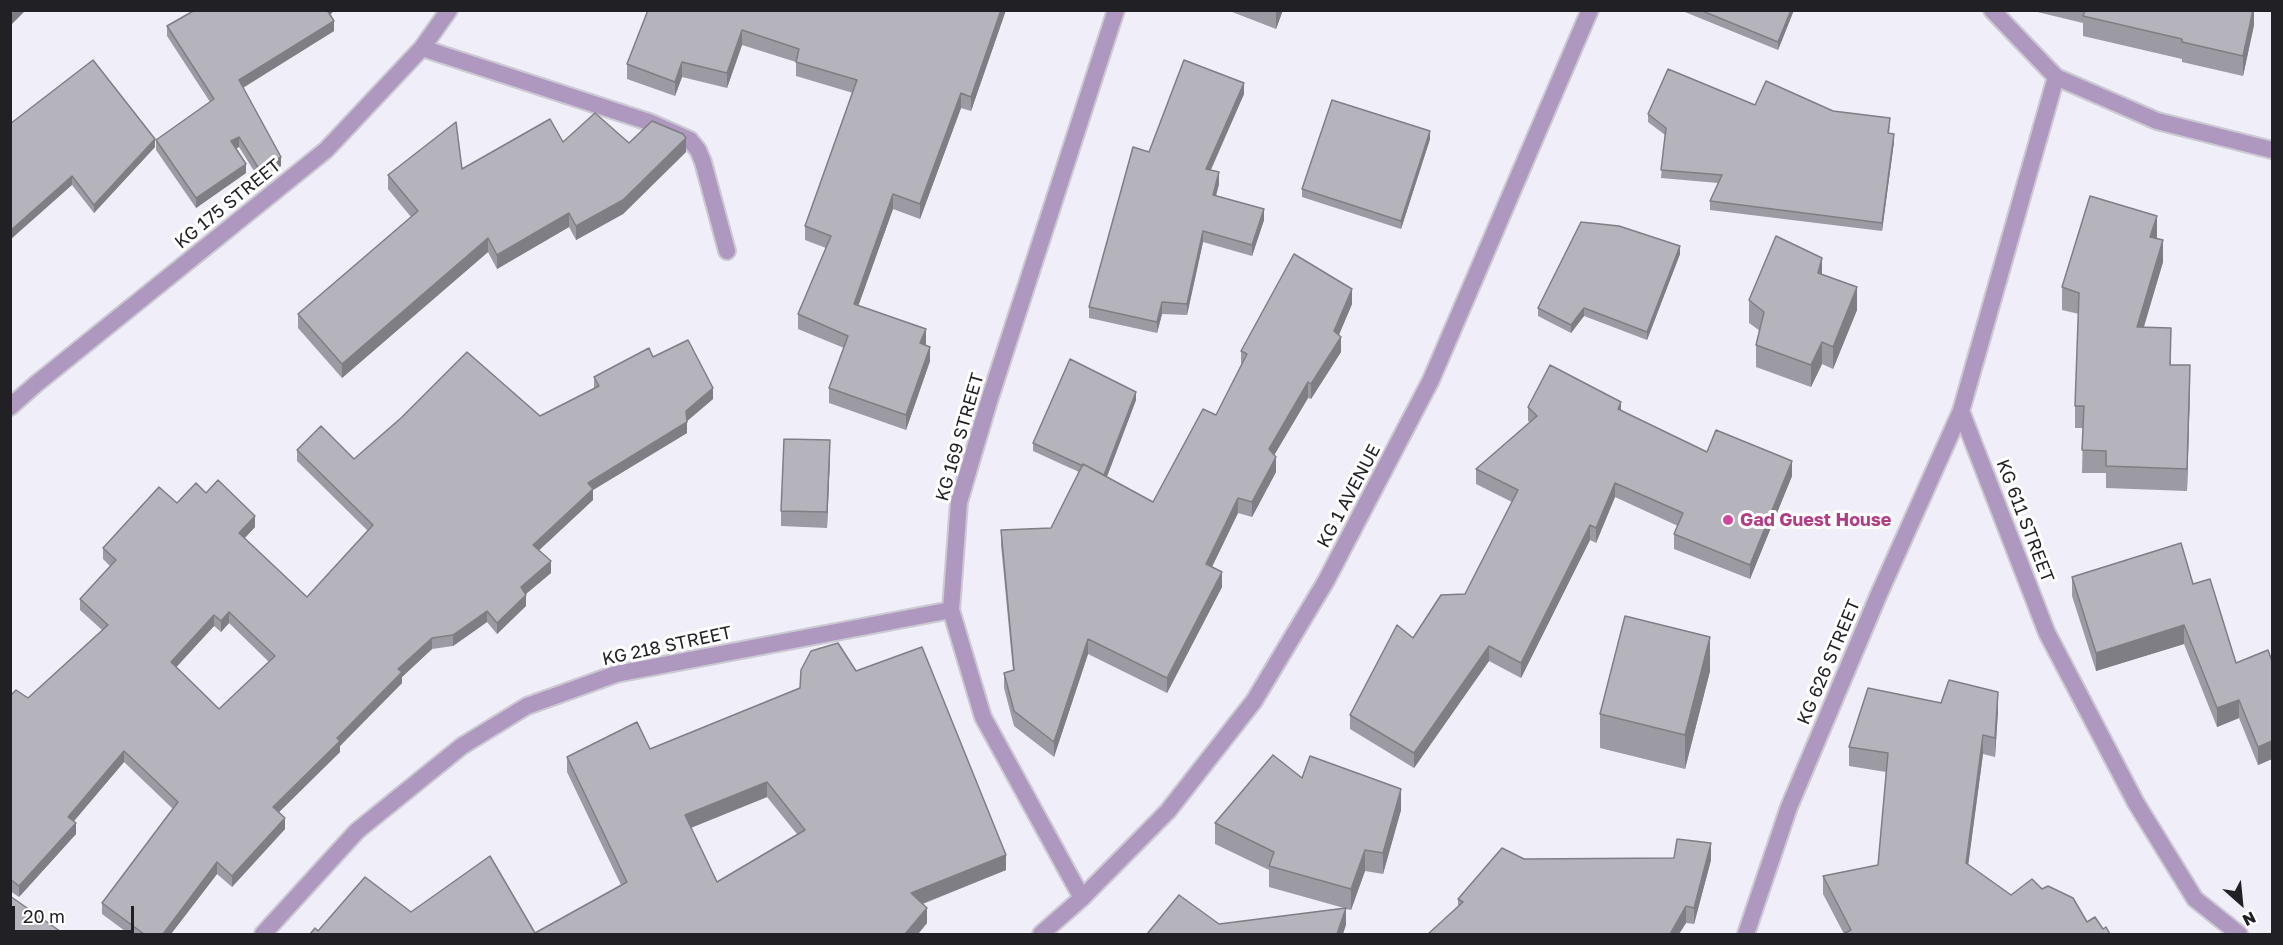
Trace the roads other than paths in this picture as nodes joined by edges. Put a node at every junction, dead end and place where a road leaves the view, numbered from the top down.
1 (448, 10) edge
2 (1116, 10) edge
3 (1590, 10) edge
4 (1992, 10) edge
5 (422, 48) junction
6 (2056, 77) junction
7 (2272, 150) edge
8 (727, 251) dead end
9 (10, 407) edge
10 (1960, 411) junction
11 (951, 610) junction
12 (1082, 898) junction
13 (263, 934) edge
14 (1041, 934) edge
15 (1746, 934) edge
16 (2239, 934) edge

1 - 5 street, KG 175 STREET
2 - 11 street, KG 169 STREET
3 - 12 street, KG 1 AVENUE
4 - 6 street
5 - 8 street
5 - 9 street, KG 175 STREET
6 - 7 street
6 - 10 street
10 - 15 street, KG 626 STREET
10 - 16 street, KG 611 STREET
11 - 12 street, KG 169 STREET
11 - 13 street, KG 218 STREET
12 - 14 street, KG 1 AVENUE

